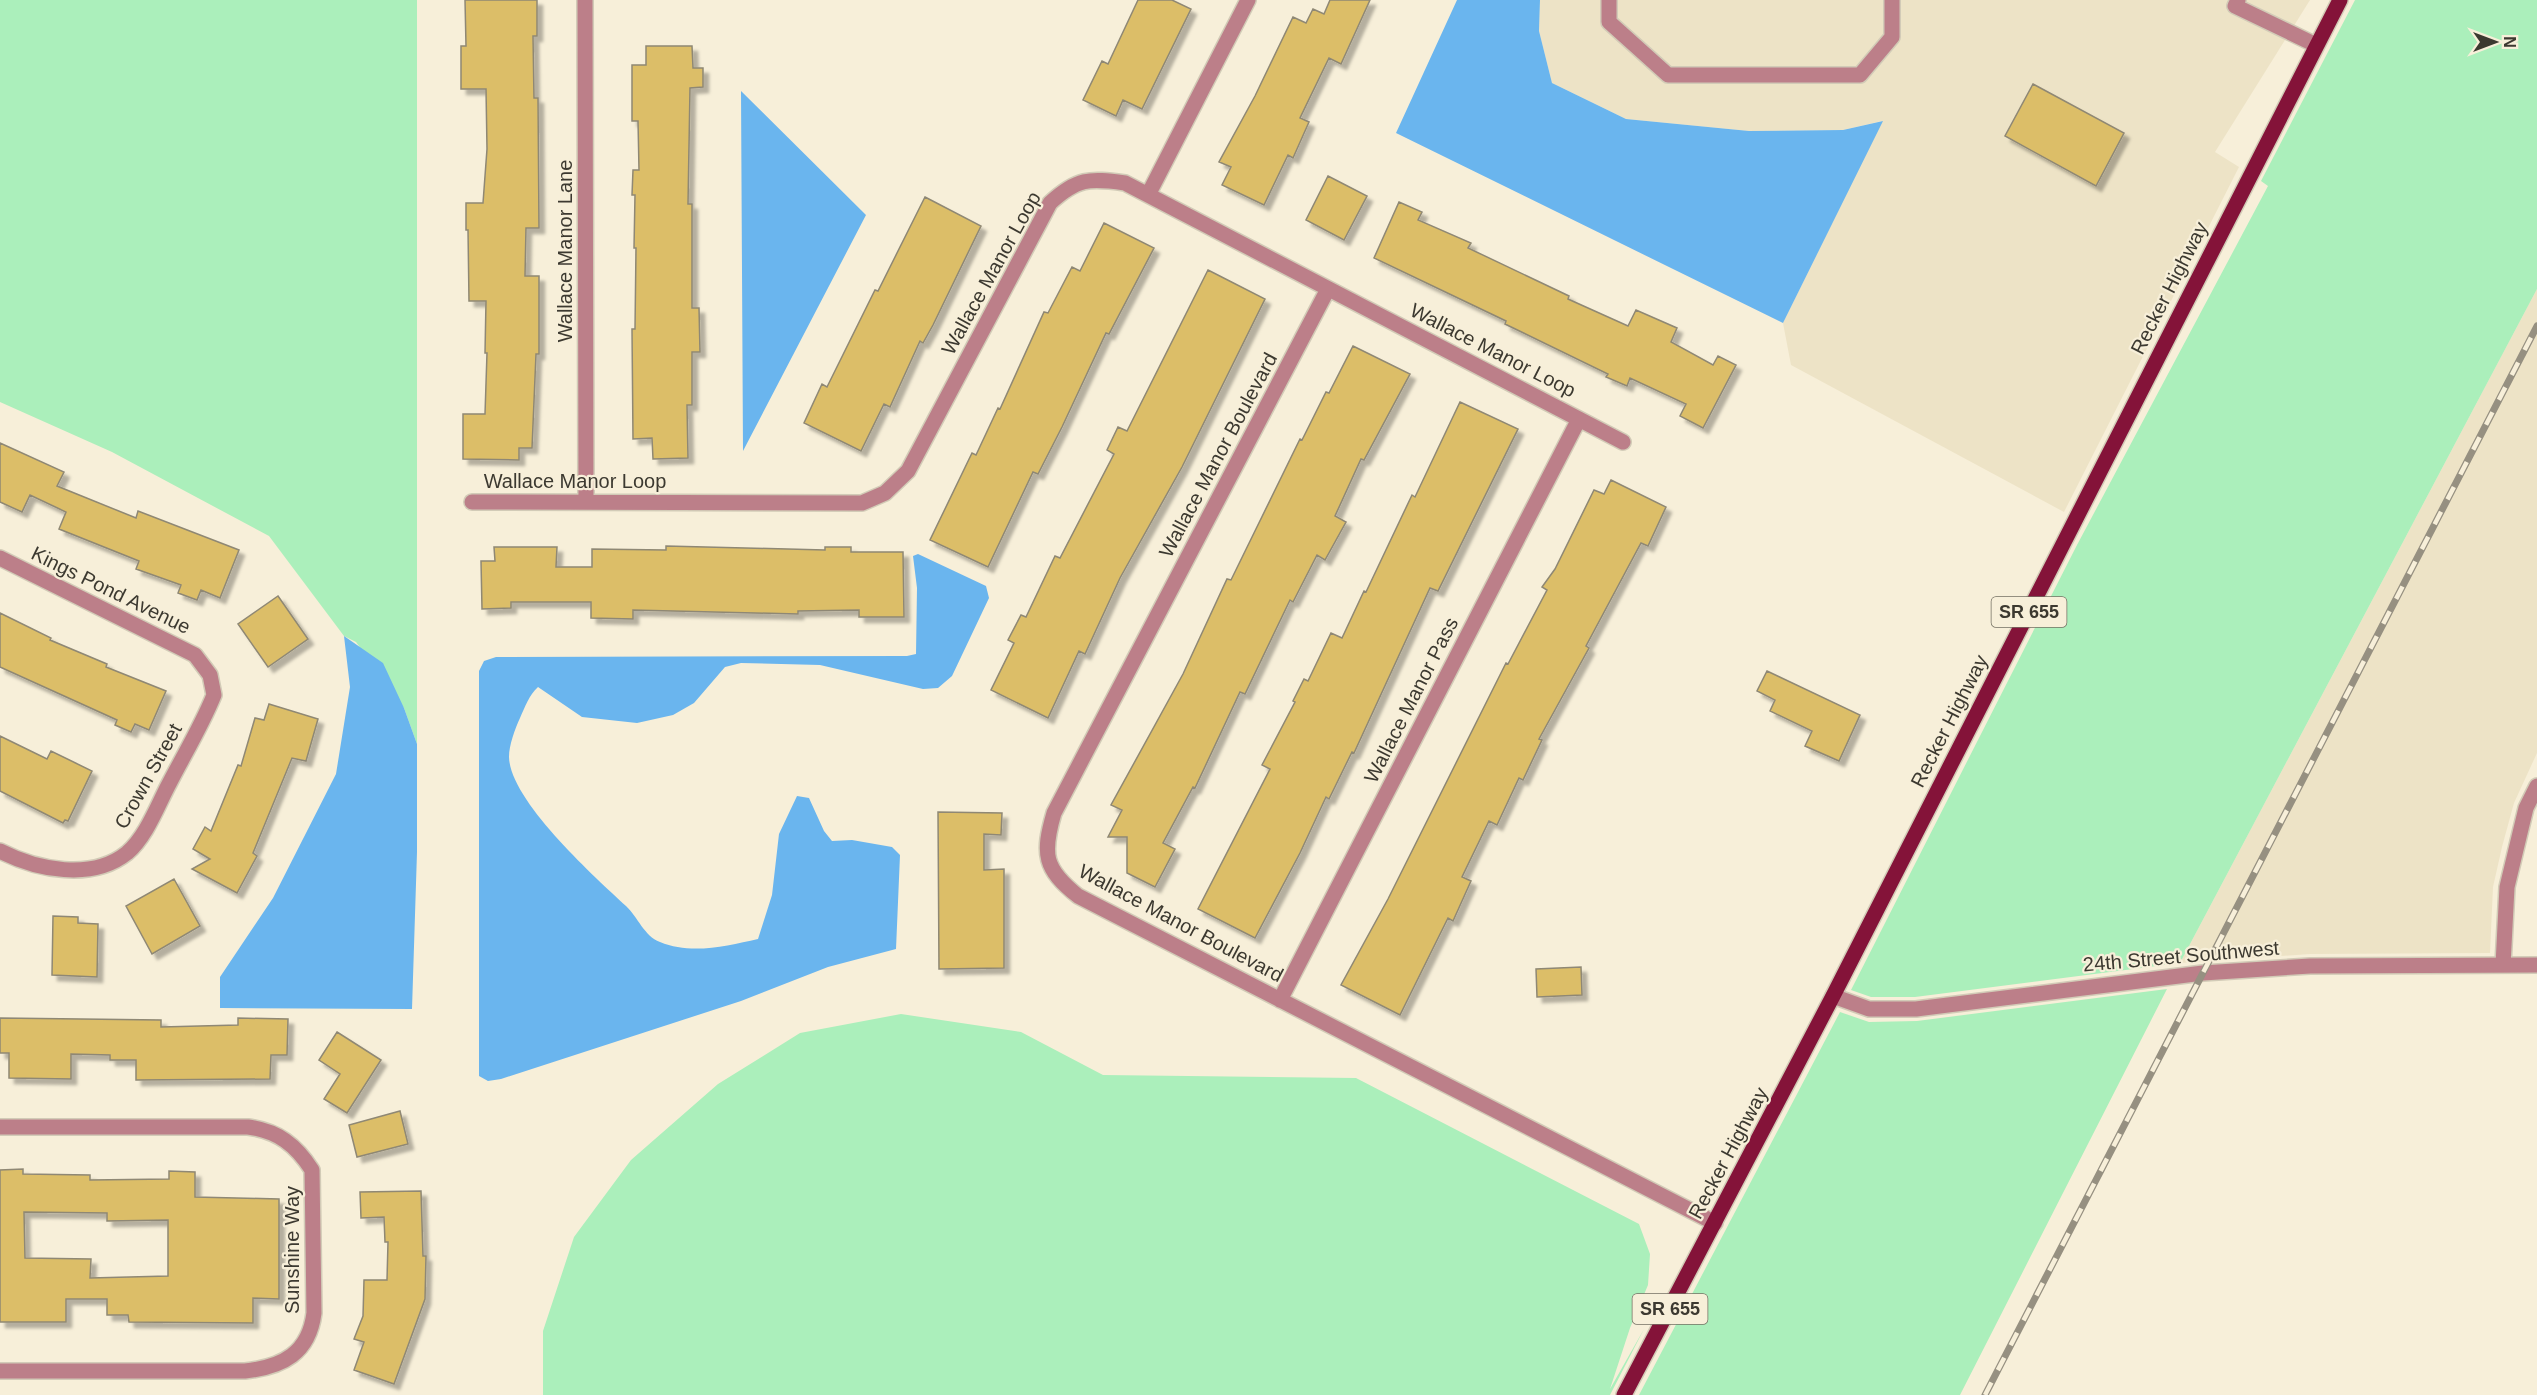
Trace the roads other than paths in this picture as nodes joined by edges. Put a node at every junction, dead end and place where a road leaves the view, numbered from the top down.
1 (585, 0) edge
2 (1248, 0) edge
3 (1609, 0) edge
4 (1893, 0) edge
5 (2238, 0) edge
6 (2340, 0) edge
7 (2316, 45) junction
8 (1148, 195) junction
9 (1328, 289) junction
10 (1579, 419) junction
11 (1623, 442) dead end
12 (472, 502) dead end
13 (586, 502) junction
14 (0, 558) edge
15 (214, 695) joint
16 (2537, 786) edge
17 (0, 851) edge
18 (2503, 965) junction
19 (2537, 965) edge
20 (1833, 996) junction
21 (1280, 1000) junction
22 (0, 1127) edge
23 (1715, 1223) junction
24 (0, 1371) edge
25 (1624, 1395) edge

1 - 13 street, Wallace Manor Lane
2 - 8 street
3 - 4 street
5 - 7 street
6 - 7 main road, Recker Highway / SR 655
7 - 20 main road, Recker Highway / SR 655
8 - 9 street, Wallace Manor Loop
8 - 13 street, Wallace Manor Loop
9 - 10 street, Wallace Manor Loop
9 - 21 street, Wallace Manor Boulevard
10 - 11 street, Wallace Manor Loop
10 - 21 street, Wallace Manor Pass
12 - 13 street, Wallace Manor Loop
14 - 15 street, Kings Pond Avenue
15 - 17 street, Crown Street
16 - 18 street
18 - 19 street, 24th Street Southwest
18 - 20 street, 24th Street Southwest
20 - 23 main road, Recker Highway / SR 655
21 - 23 street, Wallace Manor Boulevard
22 - 24 street, Sunshine Way
23 - 25 main road, Recker Highway / SR 655

